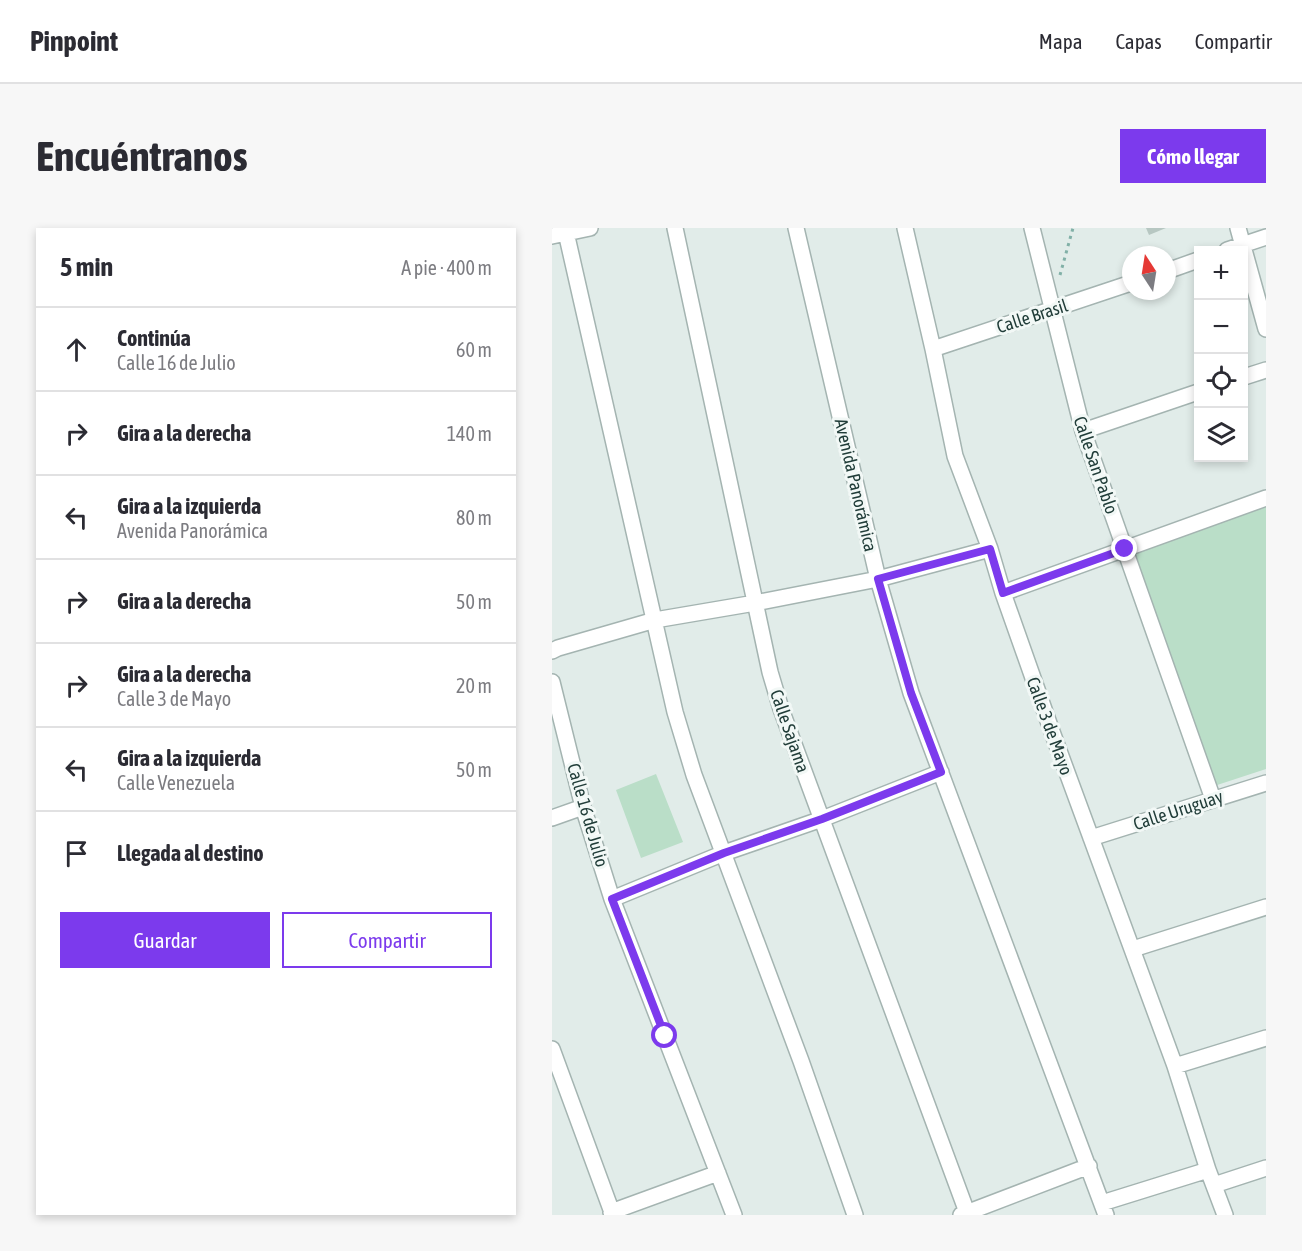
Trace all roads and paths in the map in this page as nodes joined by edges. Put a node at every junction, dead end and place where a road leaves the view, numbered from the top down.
1 (590, 228) edge
2 (675, 228) edge
3 (796, 228) edge
4 (905, 228) edge
5 (1032, 228) edge
6 (1073, 228) edge
7 (1239, 228) edge
8 (561, 232) edge
9 (1266, 237) edge
10 (1244, 245) junction
11 (1241, 246) edge
12 (1194, 261) edge
13 (1176, 268) edge
14 (1060, 277) dead end
15 (1122, 286) edge
16 (1051, 310) junction
17 (1266, 329) edge
18 (933, 349) junction
19 (1266, 370) edge
20 (1248, 377) edge
21 (1194, 393) edge
22 (1083, 431) junction
23 (1266, 498) edge
24 (990, 549) junction
25 (1125, 549) junction
26 (878, 579) junction
27 (1003, 593) junction
28 (755, 603) junction
29 (654, 620) junction
30 (552, 651) edge
31 (552, 682) edge
32 (941, 772) junction
33 (1266, 783) edge
34 (1213, 799) junction
35 (584, 807) junction
36 (552, 818) edge
37 (822, 819) junction
38 (1090, 838) junction
39 (724, 853) junction
40 (612, 899) junction
41 (1266, 907) edge
42 (1133, 949) junction
43 (1266, 1038) edge
44 (552, 1049) edge
45 (1175, 1066) junction
46 (557, 1081) edge
47 (1089, 1166) junction
48 (1266, 1168) edge
49 (1208, 1170) junction
50 (718, 1173) junction
51 (1214, 1185) junction
52 (1104, 1209) edge
53 (612, 1213) edge
54 (965, 1214) edge
55 (734, 1215) edge
56 (855, 1215) edge
57 (1225, 1215) edge

1 - 8 street
2 - 28 street, Calle Sajama
3 - 26 street, Avenida Panorámica
4 - 18 street, Calle 3 de Mayo
5 - 16 street, Calle San Pablo
6 - 14 path
7 - 10 street
8 - 29 street
9 - 10 street
10 - 11 street
10 - 17 street
12 - 13 street
15 - 16 street, Calle Brasil
16 - 18 street, Calle Brasil
16 - 22 street, Calle San Pablo
18 - 24 street, Calle 3 de Mayo
19 - 20 street
21 - 22 street
22 - 25 street, Calle San Pablo
23 - 25 street
24 - 26 street
24 - 27 street, Calle 3 de Mayo
25 - 27 street
25 - 34 street, Calle San Pablo
26 - 28 street
26 - 32 street, Avenida Panorámica
27 - 38 street, Calle 3 de Mayo
28 - 29 street
28 - 37 street, Calle Sajama
29 - 30 street
29 - 39 street
31 - 35 street, Calle 16 de Julio
32 - 37 street
32 - 47 street, Avenida Panorámica
33 - 34 street, Calle Uruguay
34 - 38 street, Calle Uruguay
35 - 36 street
35 - 40 street, Calle 16 de Julio
37 - 39 street
37 - 54 street, Calle Sajama
38 - 42 street, Calle 3 de Mayo
39 - 40 street
39 - 56 street
40 - 50 street, Calle 16 de Julio
41 - 42 street
42 - 45 street, Calle 3 de Mayo
43 - 45 street
44 - 46 street
45 - 49 street, Calle 3 de Mayo
46 - 53 street
47 - 52 street, Avenida Panorámica
47 - 54 street
48 - 51 street
49 - 51 street, Calle 3 de Mayo
49 - 52 street
50 - 53 street
50 - 55 street, Calle 16 de Julio
51 - 57 street, Calle 3 de Mayo

